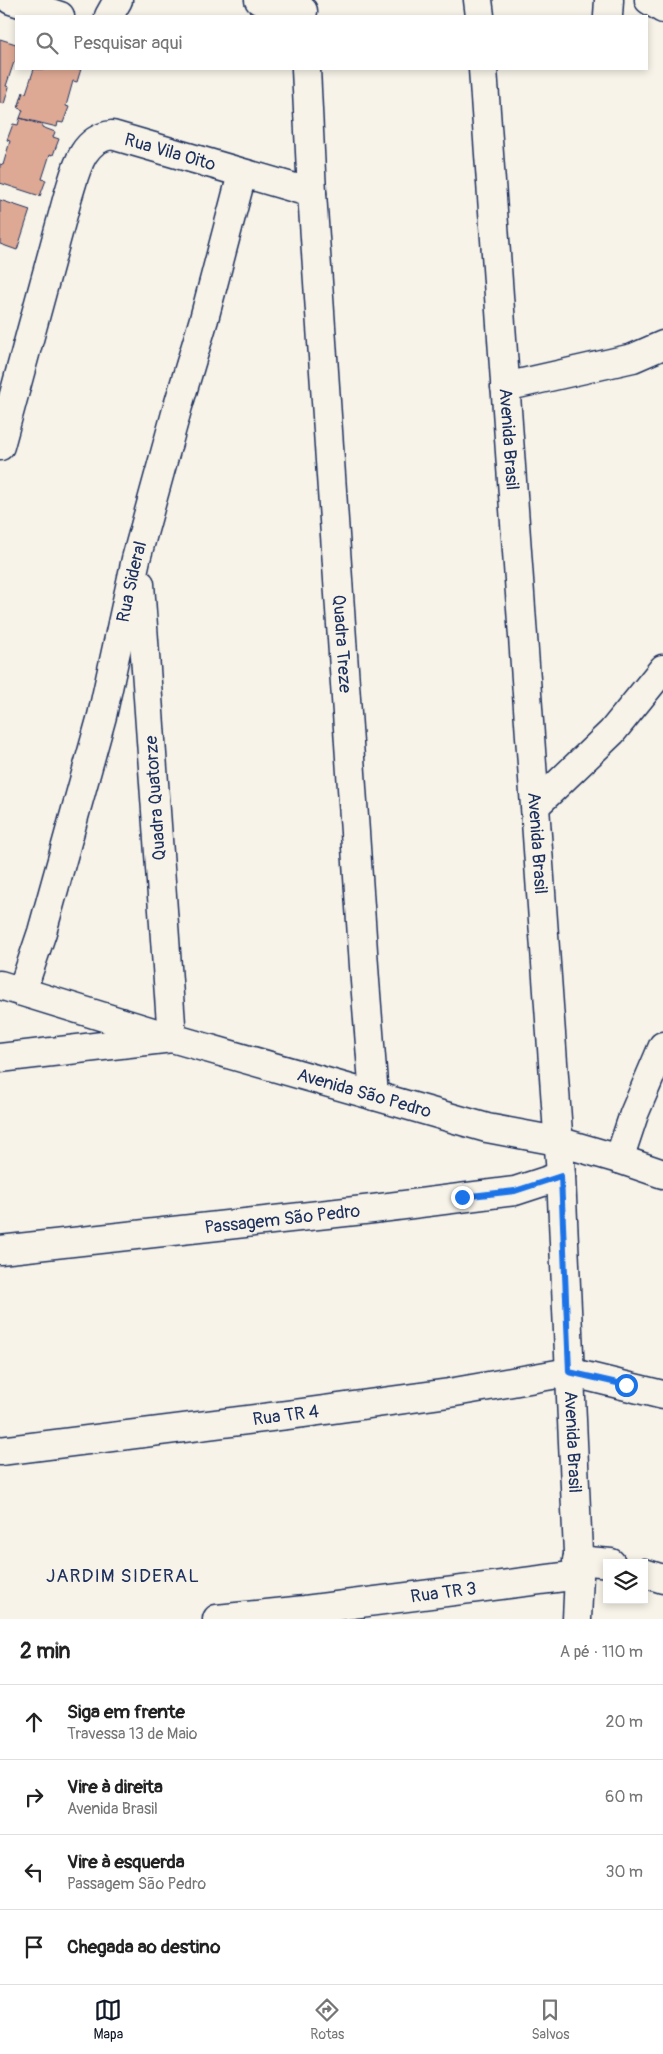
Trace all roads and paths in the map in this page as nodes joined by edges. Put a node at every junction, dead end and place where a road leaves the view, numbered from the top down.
1 (11, 0) edge
2 (118, 0) edge
3 (258, 0) edge
4 (478, 0) edge
5 (609, 0) edge
6 (649, 0) edge
7 (303, 9) edge
8 (663, 9) edge
9 (57, 15) edge
10 (110, 15) edge
11 (480, 15) edge
12 (608, 15) edge
13 (306, 70) edge
14 (483, 70) edge
15 (242, 174) junction
16 (312, 193) junction
17 (663, 345) edge
18 (505, 387) junction
19 (0, 446) edge
20 (136, 558) junction
21 (663, 669) edge
22 (536, 805) junction
23 (11, 988) edge
24 (172, 1038) junction
25 (663, 1046) edge
26 (0, 1058) edge
27 (374, 1096) junction
28 (557, 1141) junction
29 (619, 1159) junction
30 (663, 1174) edge
31 (561, 1176) junction
32 (0, 1250) edge
33 (569, 1372) junction
34 (663, 1395) edge
35 (0, 1451) edge
36 (603, 1564) edge
37 (578, 1568) junction
38 (648, 1573) edge
39 (663, 1579) edge
40 (217, 1619) edge
41 (577, 1619) edge

1 - 9 street
2 - 10 street
3 - 7 street
4 - 11 street
5 - 12 street
6 - 8 street
13 - 16 street, Quadra Treze
14 - 18 street, Avenida Brasil
15 - 16 street, Rua Vila Oito
15 - 19 street, Rua Vila Oito
15 - 20 street, Rua Sideral
16 - 27 street, Quadra Treze
17 - 18 street
18 - 22 street, Avenida Brasil
20 - 23 street, Rua Sideral
20 - 24 street, Quadra Quatorze
21 - 22 street
22 - 28 street, Avenida Brasil
23 - 24 street, Avenida São Pedro
24 - 26 street, Avenida São Pedro
24 - 27 street, Avenida São Pedro
25 - 29 street
27 - 28 street, Avenida São Pedro
28 - 29 street
28 - 31 street, Avenida Brasil
29 - 30 street
31 - 32 street, Passagem São Pedro
31 - 33 street, Avenida Brasil
33 - 34 street
33 - 35 street, Rua TR 4
33 - 37 street, Avenida Brasil
36 - 37 street, Rua TR 3
37 - 40 street, Rua TR 3
37 - 41 street, Avenida Brasil
38 - 39 street

